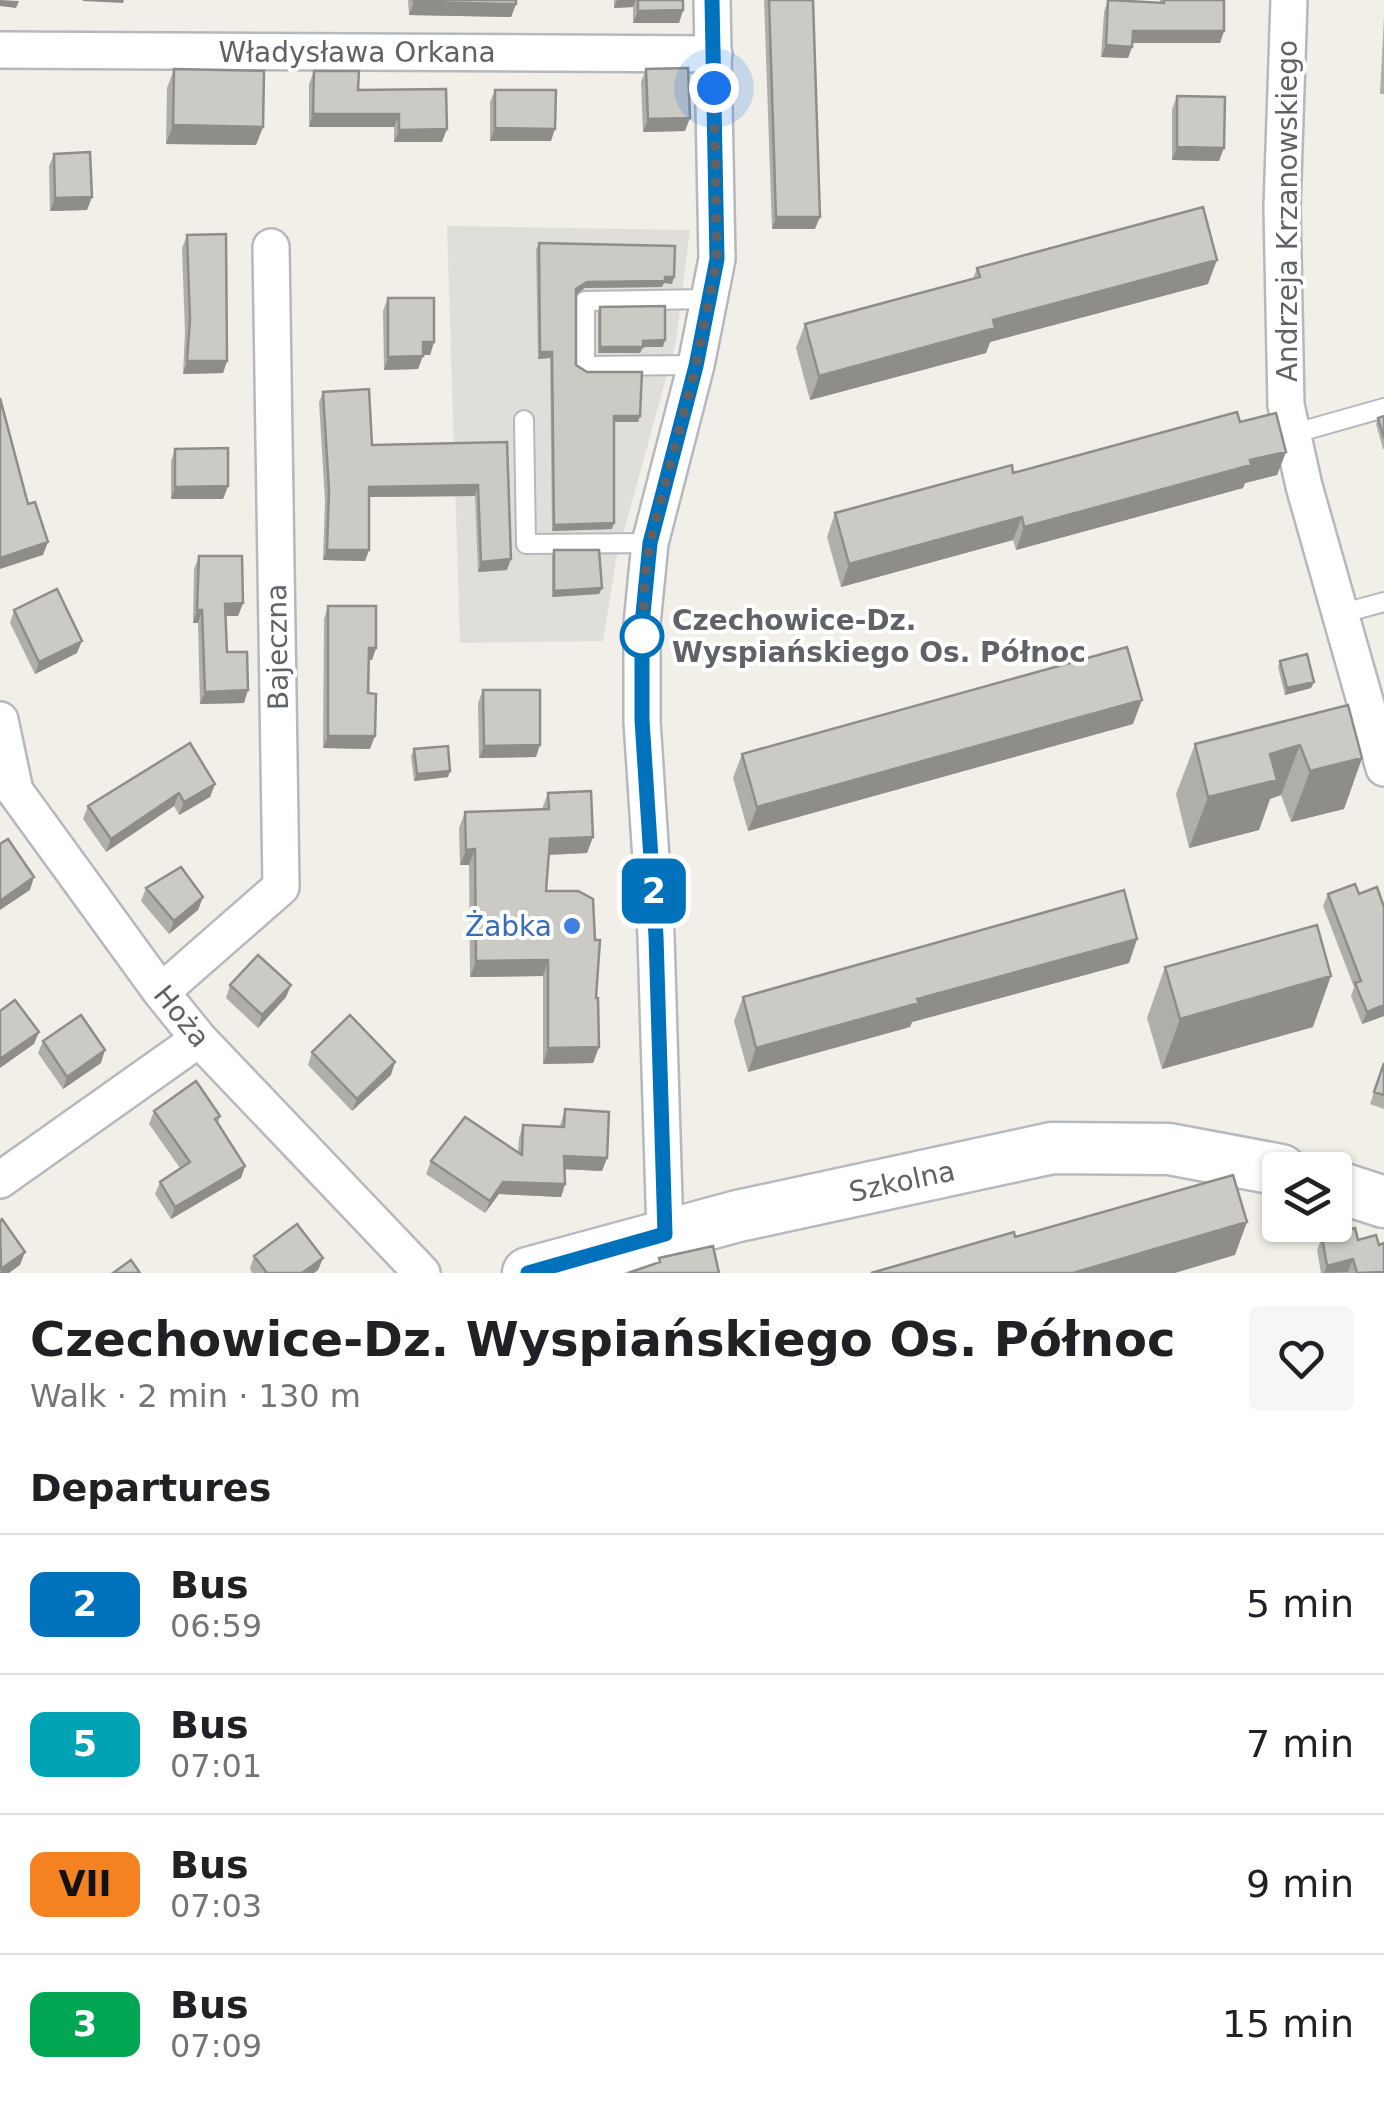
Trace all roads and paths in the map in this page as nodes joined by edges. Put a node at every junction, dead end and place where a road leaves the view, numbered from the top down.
1 (712, 0) edge
2 (1289, 0) edge
3 (0, 50) edge
4 (714, 54) junction
5 (270, 247) dead end
6 (709, 299) junction
7 (696, 366) junction
8 (1384, 408) edge
9 (524, 420) dead end
10 (1292, 434) junction
11 (650, 543) junction
12 (1384, 602) edge
13 (1340, 614) junction
14 (0, 720) edge
15 (1384, 768) edge
16 (8, 796) edge
17 (161, 992) junction
18 (199, 1039) junction
19 (1262, 1166) edge
20 (0, 1180) edge
21 (1352, 1192) edge
22 (1384, 1202) edge
23 (665, 1234) junction
24 (422, 1273) edge
25 (528, 1273) edge

1 - 4 street
2 - 10 street, Andrzeja Krzanowskiego
3 - 4 street, Władysława Orkana
4 - 6 street
5 - 17 street, Bajeczna
6 - 7 street
6 - 7 lane
7 - 11 street
8 - 10 lane
9 - 11 lane
10 - 13 street, Andrzeja Krzanowskiego
11 - 23 street
12 - 13 lane
13 - 15 street, Andrzeja Krzanowskiego
14 - 16 street, Hoża
16 - 17 street, Hoża
17 - 18 street, Hoża
18 - 20 street
18 - 24 street, Hoża
19 - 23 street, Szkolna
21 - 22 street
23 - 25 street, Szkolna

